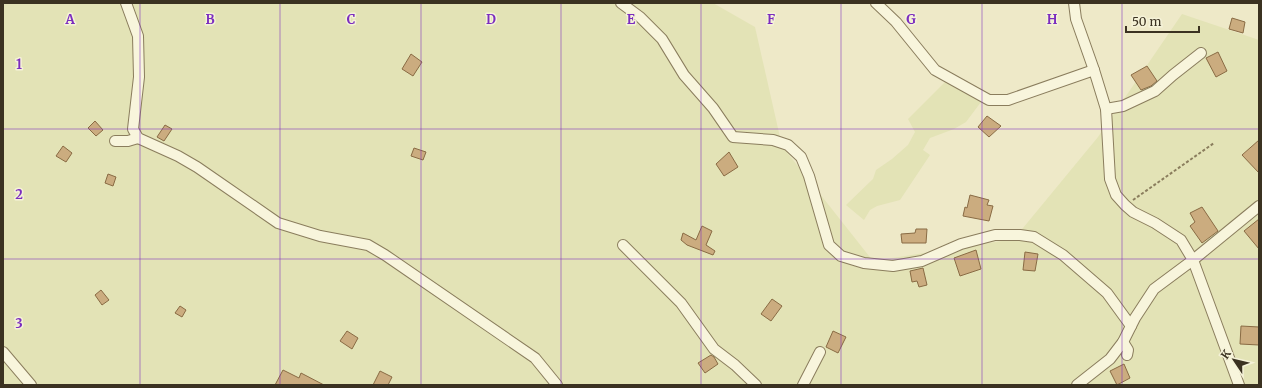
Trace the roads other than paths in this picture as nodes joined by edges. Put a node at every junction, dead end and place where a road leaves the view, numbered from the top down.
1 (126, 3) edge
2 (621, 3) edge
3 (876, 3) edge
4 (1074, 3) edge
5 (1201, 53) dead end
6 (1094, 70) junction
7 (1106, 109) junction
8 (138, 138) junction
9 (115, 141) dead end
10 (1259, 206) edge
11 (624, 245) dead end
12 (1193, 260) junction
13 (1131, 326) junction
14 (1123, 342) junction
15 (3, 352) edge
16 (820, 352) dead end
17 (1127, 355) dead end
18 (31, 385) edge
19 (557, 385) edge
20 (756, 385) edge
21 (803, 385) edge
22 (1077, 385) edge
23 (1239, 385) edge

1 - 8 street
2 - 13 street
3 - 6 street
4 - 6 street
5 - 7 street
6 - 7 street
7 - 12 street
8 - 9 street
8 - 19 street
10 - 12 street
11 - 20 street
12 - 13 street
12 - 23 street
13 - 14 street
14 - 17 street
14 - 22 street
15 - 18 street
16 - 21 street

